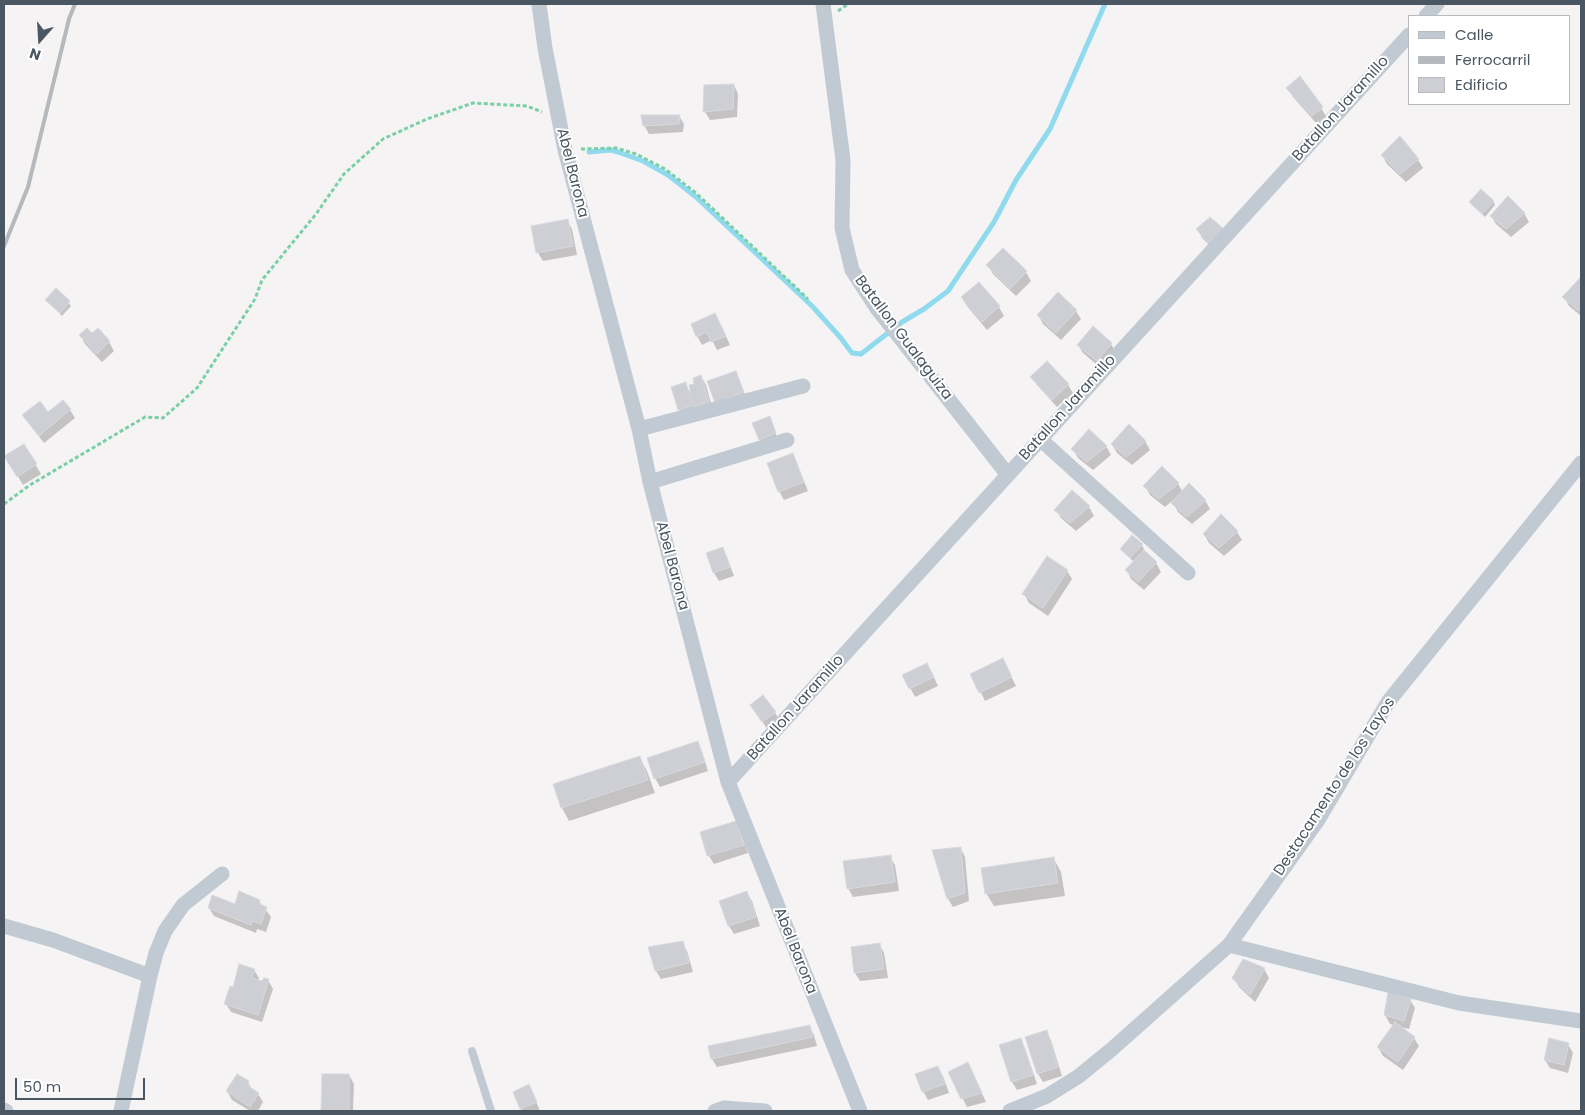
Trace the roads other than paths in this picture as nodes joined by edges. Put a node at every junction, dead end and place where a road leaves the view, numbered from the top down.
1 (539, 4) edge
2 (823, 4) edge
3 (1437, 4) edge
4 (1427, 15) edge
5 (1408, 36) edge
6 (803, 386) dead end
7 (639, 429) junction
8 (1040, 439) junction
9 (787, 440) dead end
10 (1581, 463) edge
11 (1008, 475) junction
12 (650, 482) junction
13 (1188, 573) dead end
14 (728, 782) junction
15 (222, 874) dead end
16 (4, 926) edge
17 (1229, 945) junction
18 (150, 976) junction
19 (1581, 1021) edge
20 (472, 1051) dead end
21 (121, 1111) edge
22 (491, 1111) edge
23 (714, 1111) edge
24 (765, 1111) edge
25 (860, 1111) edge
26 (1010, 1111) edge

1 - 7 street, Abel Barona
2 - 11 street, Batallon Gualaguiza
3 - 4 street
5 - 8 street, Batallon Jaramillo
6 - 7 street
7 - 12 street, Abel Barona
8 - 11 street, Batallon Jaramillo
8 - 13 street
9 - 12 street
10 - 17 street, Destacamento de los Tayos
11 - 14 street, Batallon Jaramillo
12 - 14 street, Abel Barona
14 - 25 street, Abel Barona
15 - 18 street
16 - 18 street
17 - 19 street
17 - 26 street, Destacamento de los Tayos
18 - 21 street
20 - 22 lane
23 - 24 street

